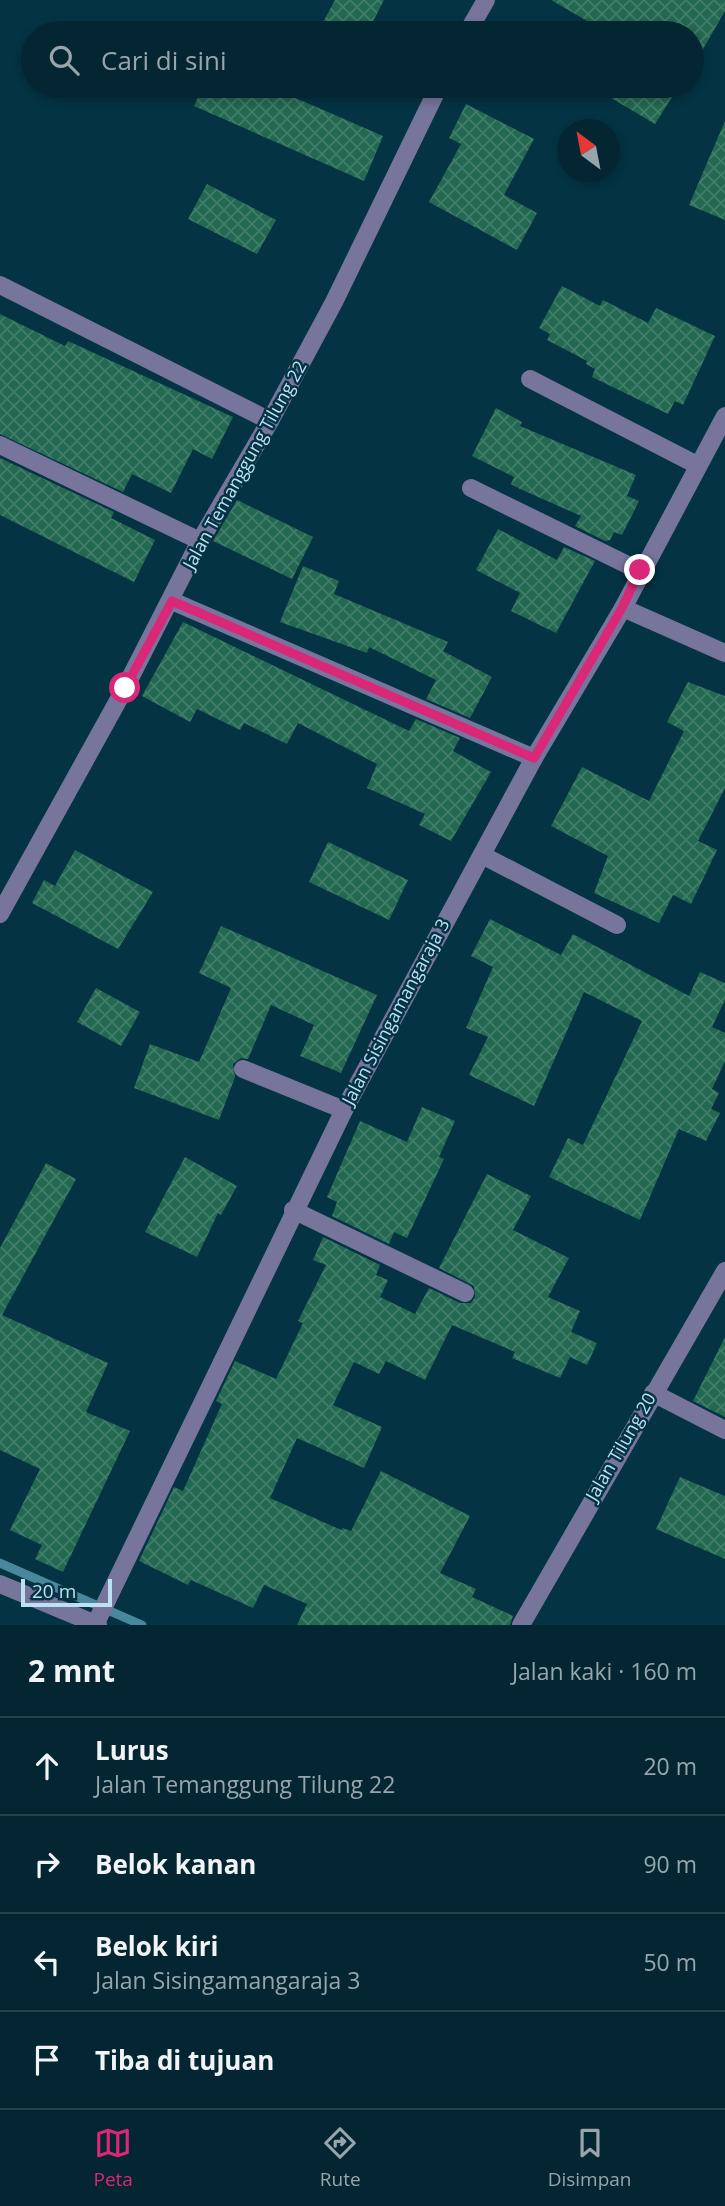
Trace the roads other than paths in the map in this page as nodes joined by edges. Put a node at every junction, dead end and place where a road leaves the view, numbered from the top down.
1 (486, 0) edge
2 (474, 21) edge
3 (433, 98) edge
4 (0, 285) edge
5 (530, 379) dead end
6 (725, 415) edge
7 (270, 421) junction
8 (0, 445) edge
9 (697, 466) junction
10 (471, 488) dead end
11 (200, 541) junction
12 (640, 570) junction
13 (172, 601) junction
14 (622, 608) junction
15 (725, 653) edge
16 (534, 758) junction
17 (482, 855) junction
18 (0, 914) edge
19 (617, 925) dead end
20 (243, 1069) dead end
21 (344, 1110) junction
22 (293, 1210) junction
23 (725, 1272) edge
24 (465, 1293) dead end
25 (653, 1393) junction
26 (725, 1430) edge
27 (0, 1584) edge
28 (96, 1625) edge
29 (521, 1625) edge

1 - 2 street
3 - 7 street, Jalan Temanggung Tilung 22
4 - 7 street
5 - 9 street
6 - 9 street, Jalan Sisingamangaraja 3
7 - 11 street, Jalan Temanggung Tilung 22
8 - 11 street
9 - 12 street, Jalan Sisingamangaraja 3
10 - 12 street
11 - 13 street, Jalan Temanggung Tilung 22
12 - 14 street, Jalan Sisingamangaraja 3
13 - 16 street
13 - 18 street, Jalan Temanggung Tilung 22
14 - 15 street
14 - 16 street, Jalan Sisingamangaraja 3
16 - 17 street, Jalan Sisingamangaraja 3
17 - 19 street
17 - 21 street, Jalan Sisingamangaraja 3
20 - 21 street
21 - 22 street, Jalan Sisingamangaraja 3
22 - 24 street
22 - 28 street, Jalan Sisingamangaraja 3
23 - 25 street, Jalan Tilung 20
25 - 26 street
25 - 29 street, Jalan Tilung 20
27 - 28 street

